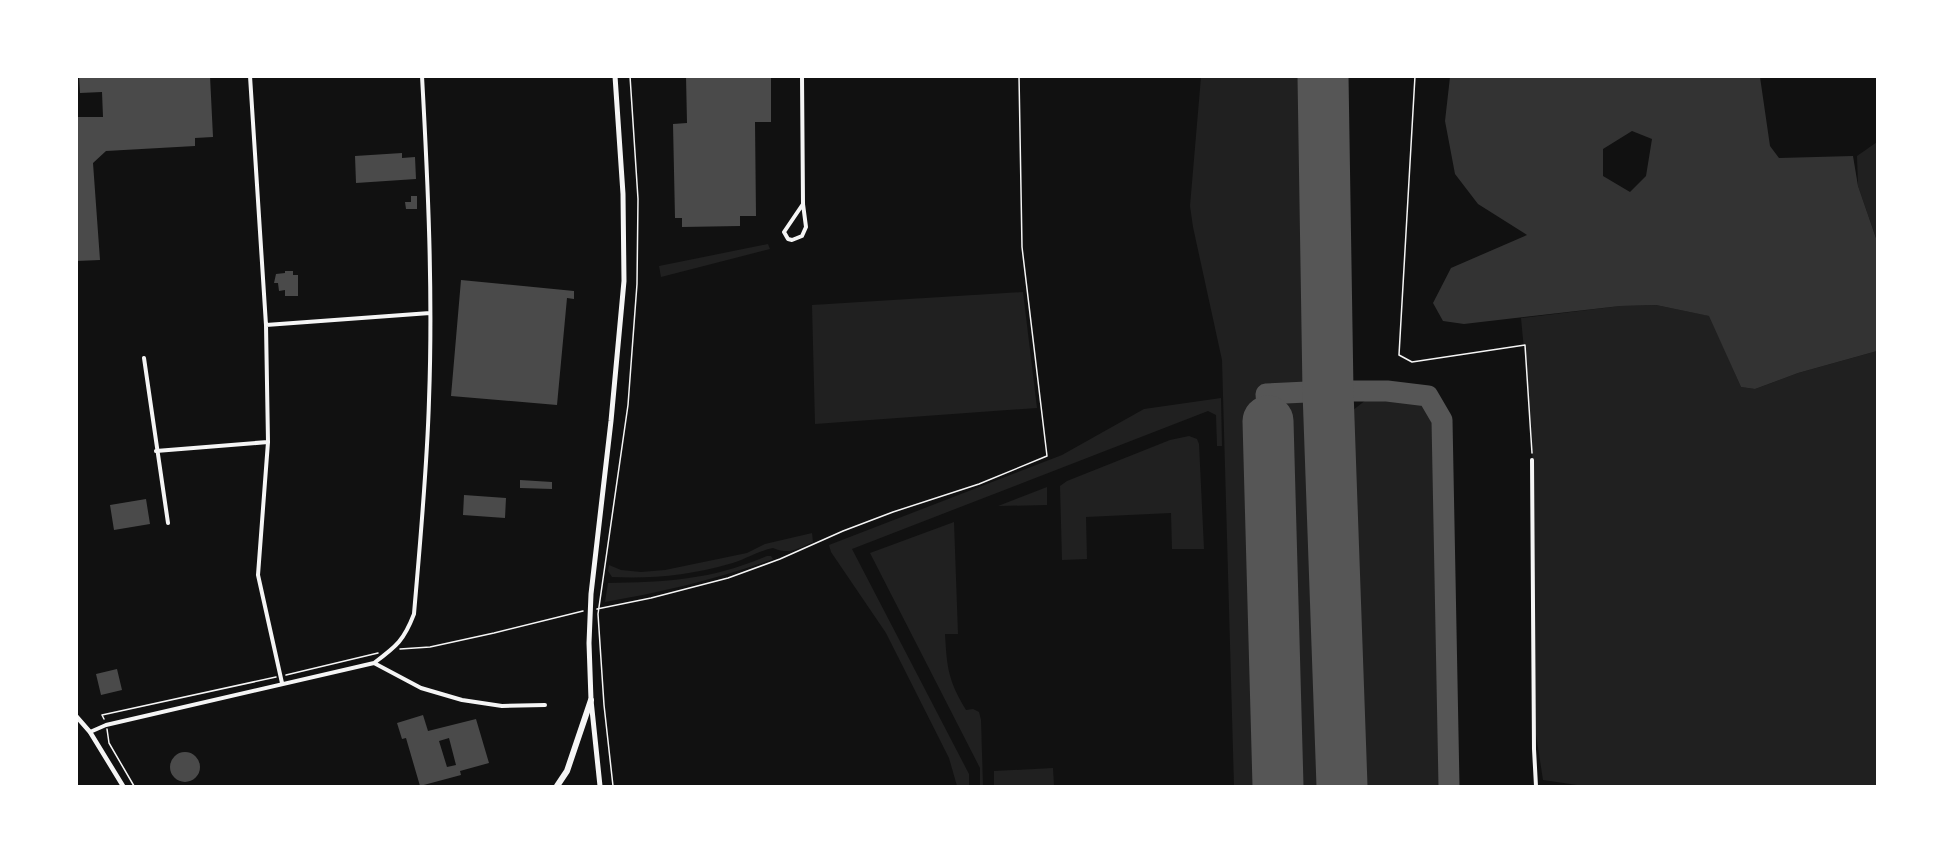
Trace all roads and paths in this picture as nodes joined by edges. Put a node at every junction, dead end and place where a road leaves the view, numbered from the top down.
1 (250, 76) edge
2 (422, 76) edge
3 (615, 76) edge
4 (630, 76) edge
5 (802, 76) edge
6 (1019, 76) edge
7 (1415, 76) edge
8 (803, 204) junction
9 (430, 313) junction
10 (266, 325) junction
11 (144, 358) dead end
12 (268, 442) junction
13 (156, 451) junction
14 (1532, 460) joint
15 (168, 523) dead end
16 (593, 609) dead end
17 (582, 612) dead end
18 (393, 649) junction
19 (375, 663) junction
20 (281, 676) junction
21 (282, 683) junction
22 (591, 700) junction
23 (546, 705) dead end
24 (102, 715) dead end
25 (76, 716) edge
26 (90, 732) junction
27 (109, 735) dead end
28 (123, 786) edge
29 (134, 786) edge
30 (557, 786) edge
31 (600, 786) edge
32 (613, 786) edge
33 (1536, 786) edge

1 - 10 street
2 - 9 street
3 - 22 main road
4 - 32 path
5 - 8 street
6 - 16 path
7 - 14 path
8 - 8 street
9 - 10 street
9 - 18 street
10 - 12 street
11 - 13 street
12 - 13 street
12 - 20 street
13 - 15 street
14 - 33 street
17 - 18 path
18 - 19 street
18 - 20 path
19 - 21 street
19 - 23 street
20 - 21 street
20 - 24 path
21 - 26 street
22 - 30 highway
22 - 31 main road
25 - 26 street
26 - 28 street
27 - 29 path

